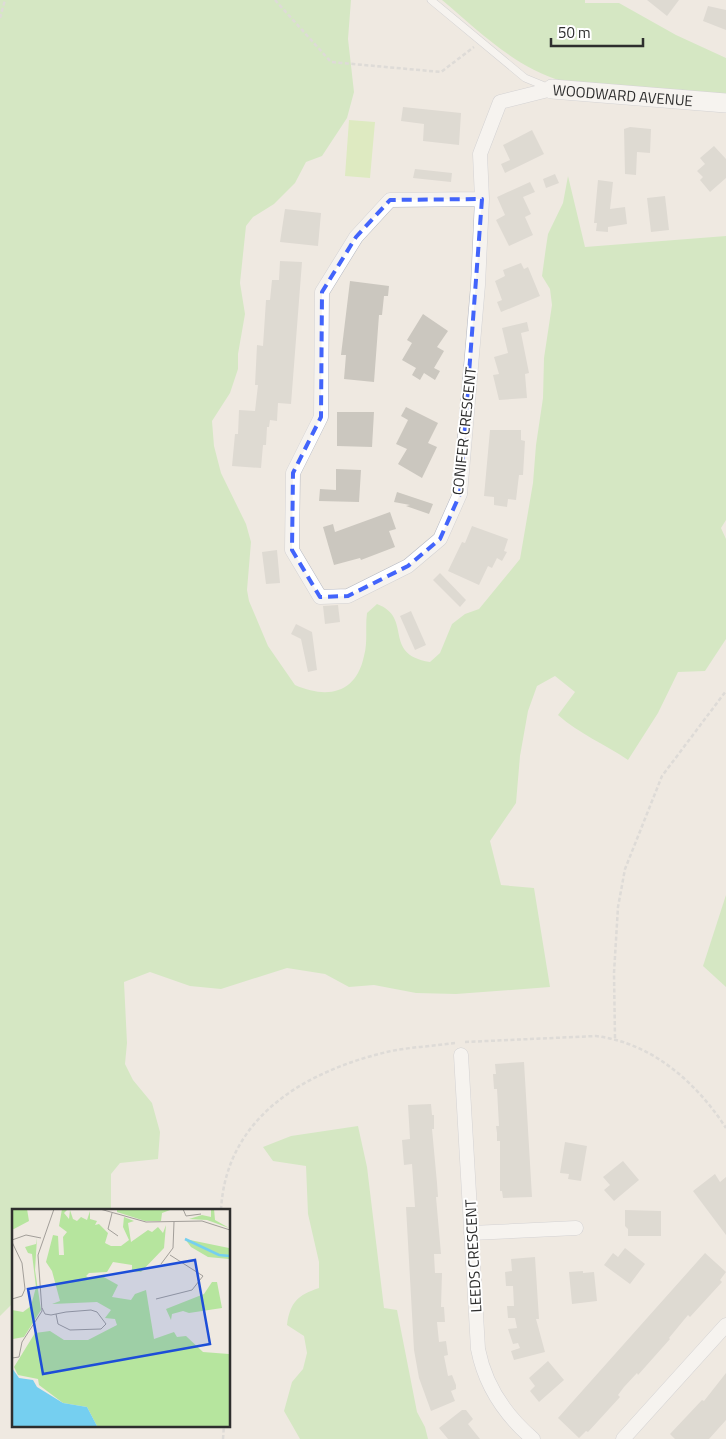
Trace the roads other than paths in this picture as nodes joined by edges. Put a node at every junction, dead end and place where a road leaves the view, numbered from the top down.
1 (431, 0) edge
2 (552, 90) junction
3 (726, 103) edge
4 (482, 199) junction
5 (461, 1055) dead end
6 (576, 1228) dead end
7 (471, 1233) junction
8 (726, 1325) edge
9 (533, 1439) edge
10 (623, 1439) edge

1 - 2 lane, WOODWARD AVENUE
2 - 3 street, WOODWARD AVENUE
2 - 4 street, CONIFER CRESCENT
4 - 4 street, CONIFER CRESCENT
5 - 7 street, LEEDS CRESCENT
6 - 7 street
7 - 9 street, LEEDS CRESCENT
8 - 10 street

